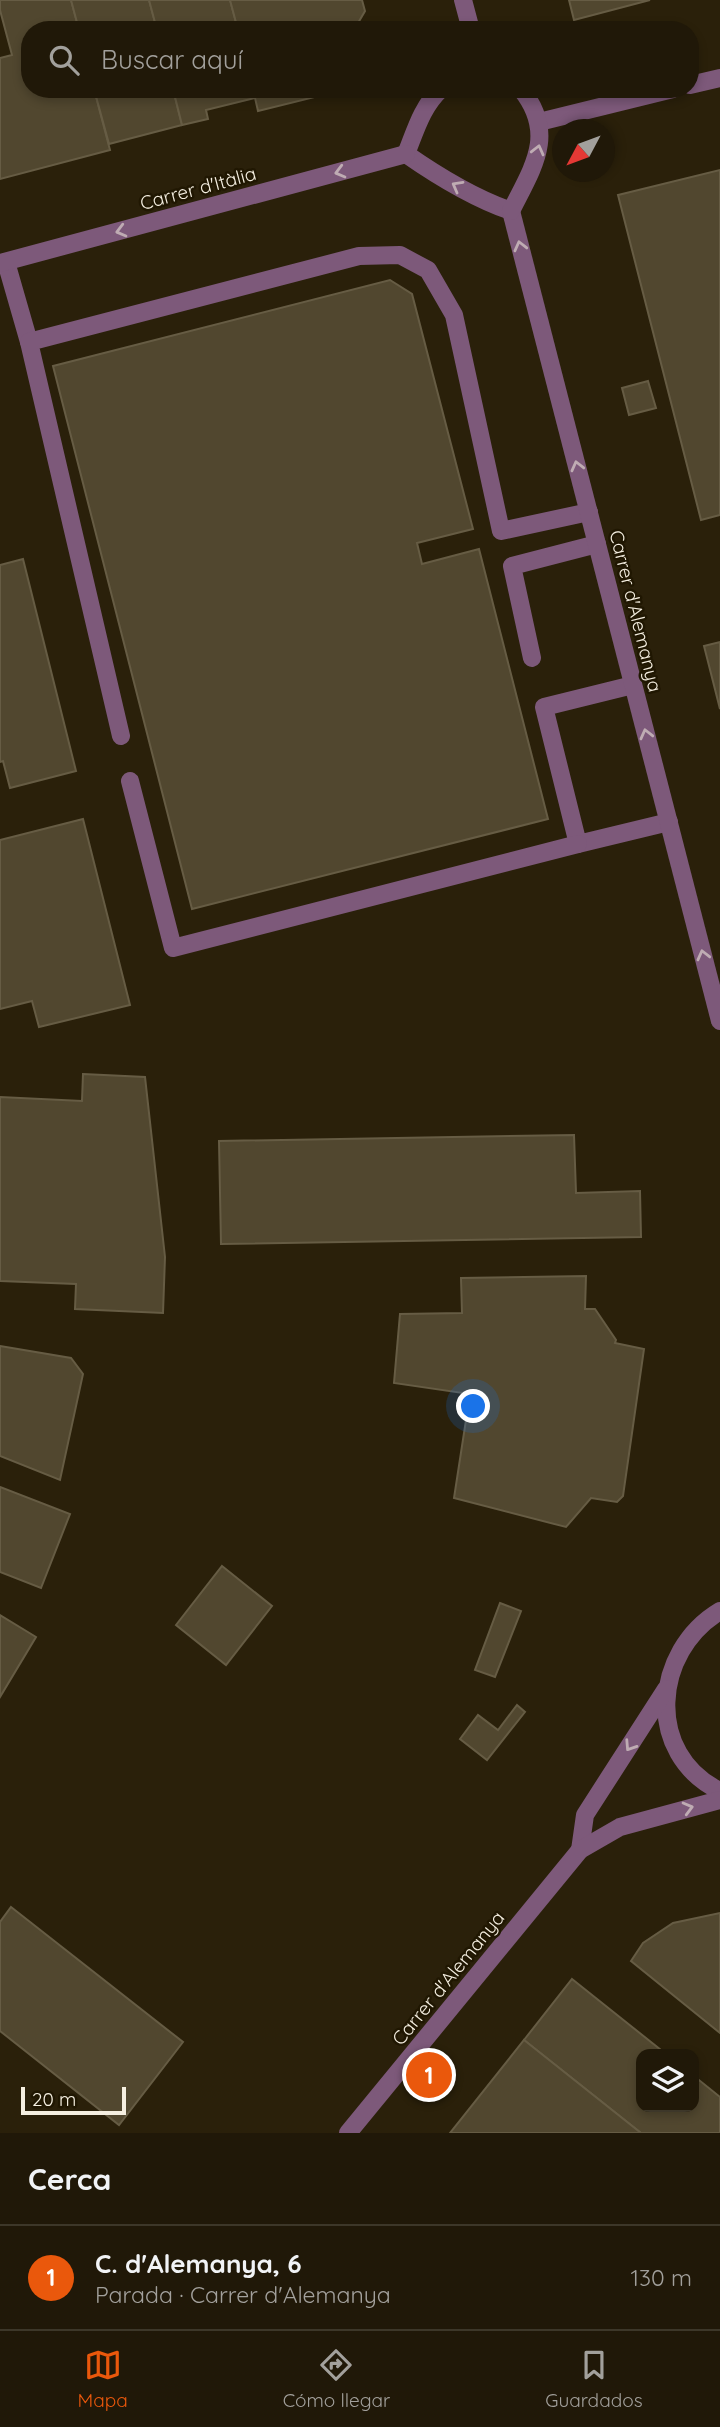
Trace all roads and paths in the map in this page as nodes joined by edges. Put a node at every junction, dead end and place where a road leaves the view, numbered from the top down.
1 (463, 0) edge
2 (469, 21) edge
3 (720, 78) edge
4 (699, 83) edge
5 (434, 98) edge
6 (528, 98) edge
7 (637, 98) edge
8 (540, 122) junction
9 (406, 154) junction
10 (511, 211) junction
11 (3, 262) edge
12 (29, 342) junction
13 (589, 512) junction
14 (597, 544) junction
15 (533, 658) dead end
16 (633, 685) junction
17 (121, 736) dead end
18 (130, 781) dead end
19 (669, 822) junction
20 (578, 844) junction
21 (720, 1021) edge
22 (720, 1611) edge
23 (666, 1689) junction
24 (720, 1791) edge
25 (720, 1800) edge
26 (580, 1850) junction
27 (348, 2133) edge

1 - 2 street
3 - 4 street
5 - 9 street
6 - 8 street
7 - 8 street
10 -> 8 street
10 -> 9 street
9 -> 11 street, Carrer d'Itàlia
13 -> 10 street, Carrer d'Alemanya
11 - 12 street
12 - 13 street
12 - 17 street
13 - 14 street, Carrer d'Alemanya
14 - 15 street
14 - 16 street, Carrer d'Alemanya
19 -> 16 street, Carrer d'Alemanya
16 - 20 street
18 - 20 street
19 - 20 street
21 -> 19 street, Carrer d'Alemanya
22 - 23 street
23 - 24 street
23 -> 26 street
26 -> 25 street, Carrer d'Alemanya
26 - 27 street, Carrer d'Alemanya

